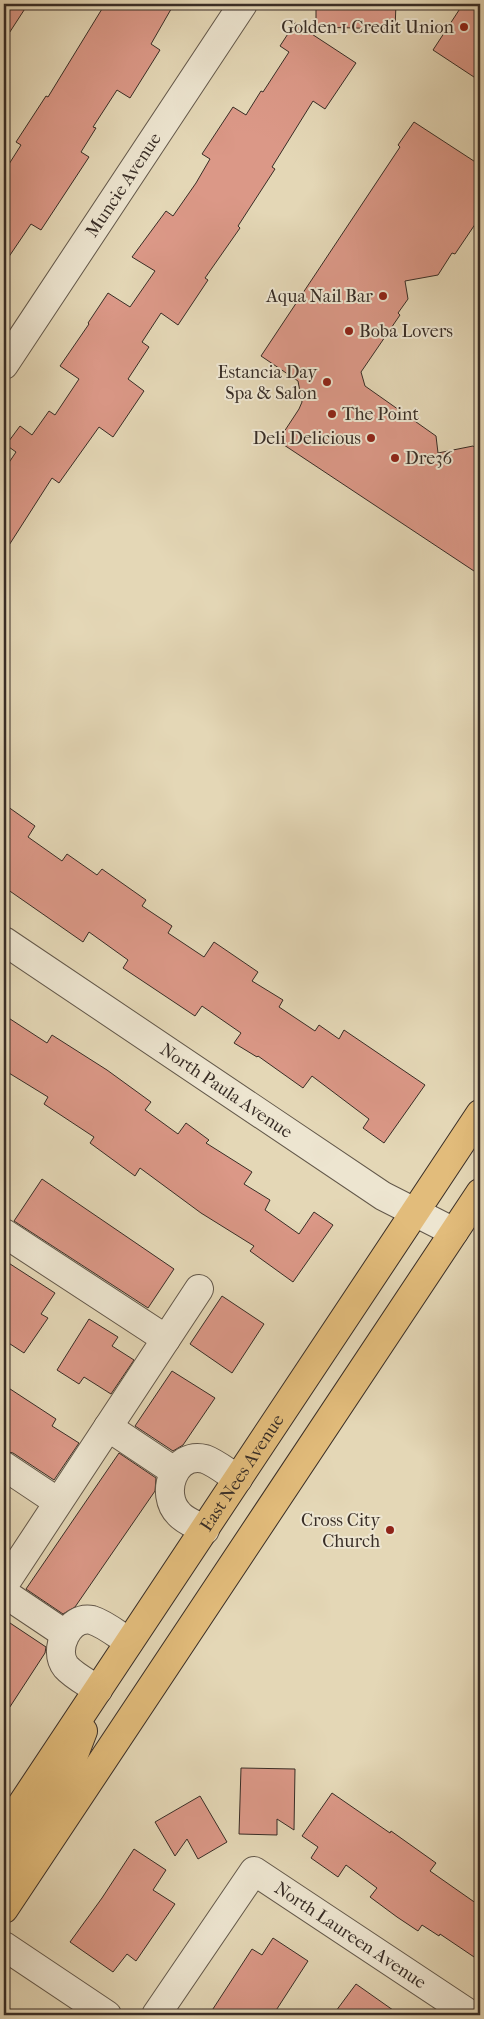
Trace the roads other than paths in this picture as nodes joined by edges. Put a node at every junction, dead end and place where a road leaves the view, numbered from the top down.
1 (243, 4) edge
2 (4, 365) edge
3 (4, 941) edge
4 (480, 1114) edge
5 (480, 1193) edge
6 (414, 1212) junction
7 (454, 1232) junction
8 (4, 1233) edge
9 (199, 1289) dead end
10 (166, 1339) junction
11 (108, 1427) junction
12 (4, 1466) edge
13 (174, 1471) junction
14 (238, 1479) junction
15 (58, 1502) junction
16 (205, 1530) junction
17 (4, 1585) edge
18 (4, 1593) edge
19 (66, 1634) junction
20 (129, 1642) junction
21 (98, 1690) junction
22 (4, 1831) edge
23 (4, 1868) edge
24 (4, 1909) edge
25 (4, 1946) edge
26 (107, 2015) edge
27 (156, 2015) edge
28 (471, 2015) edge

1 - 2 street, Muncie Avenue
3 - 6 street, North Paula Avenue
4 - 6 main road, East Nees Avenue
5 - 7 main road
6 - 7 street, North Paula Avenue
6 - 14 main road, East Nees Avenue
7 - 24 main road
8 - 10 street
9 - 10 street
10 - 11 street
11 - 13 street
11 - 15 street
12 - 15 street
13 - 14 street
13 - 16 street
14 - 16 main road, East Nees Avenue
15 - 17 street
16 - 20 main road, East Nees Avenue
18 - 19 street
19 - 20 street
19 - 21 street
20 - 21 main road, East Nees Avenue
21 - 22 main road, East Nees Avenue
21 - 23 main road
25 - 26 street
27 - 28 street, North Laureen Avenue

